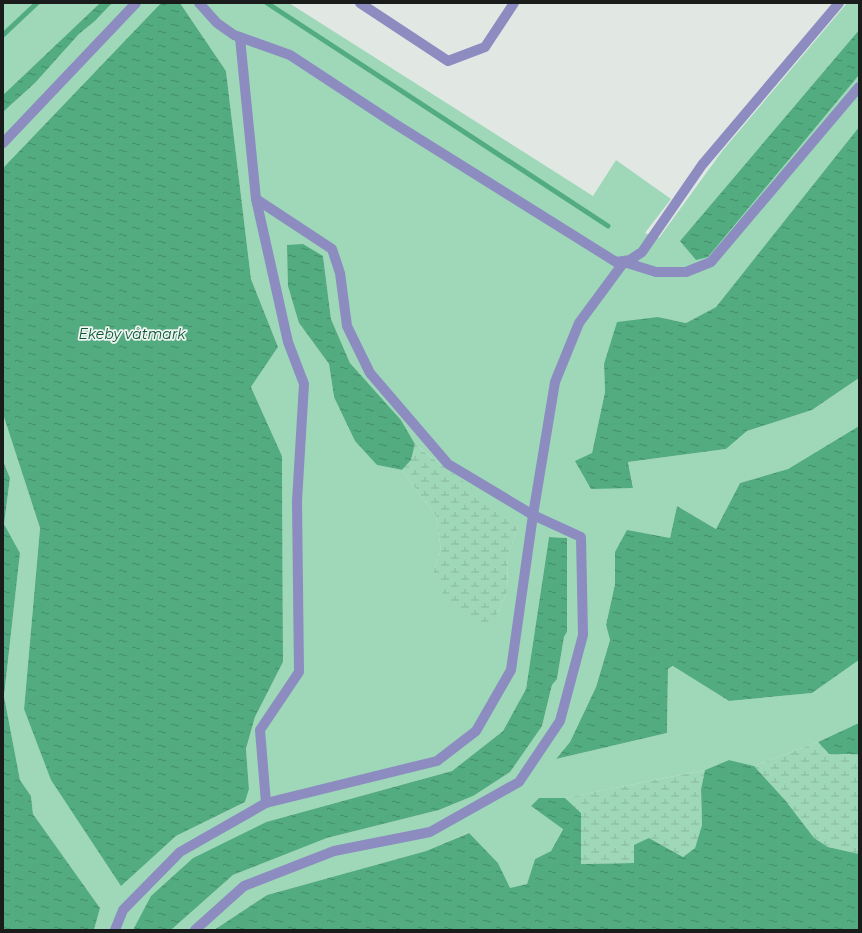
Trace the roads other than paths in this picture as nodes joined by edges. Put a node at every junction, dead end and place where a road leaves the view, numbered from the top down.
1 (136, 3) edge
2 (199, 3) edge
3 (360, 3) edge
4 (514, 3) edge
5 (839, 3) edge
6 (240, 38) junction
7 (859, 87) edge
8 (3, 143) edge
9 (256, 199) junction
10 (624, 262) junction
11 (533, 515) junction
12 (266, 803) junction
13 (115, 930) edge
14 (195, 930) edge

1 - 8 lane
2 - 6 lane
3 - 4 lane
5 - 10 lane
6 - 9 lane
6 - 10 lane
7 - 10 lane
9 - 11 lane
9 - 12 lane
10 - 11 lane
11 - 12 lane
11 - 14 lane
12 - 13 lane

